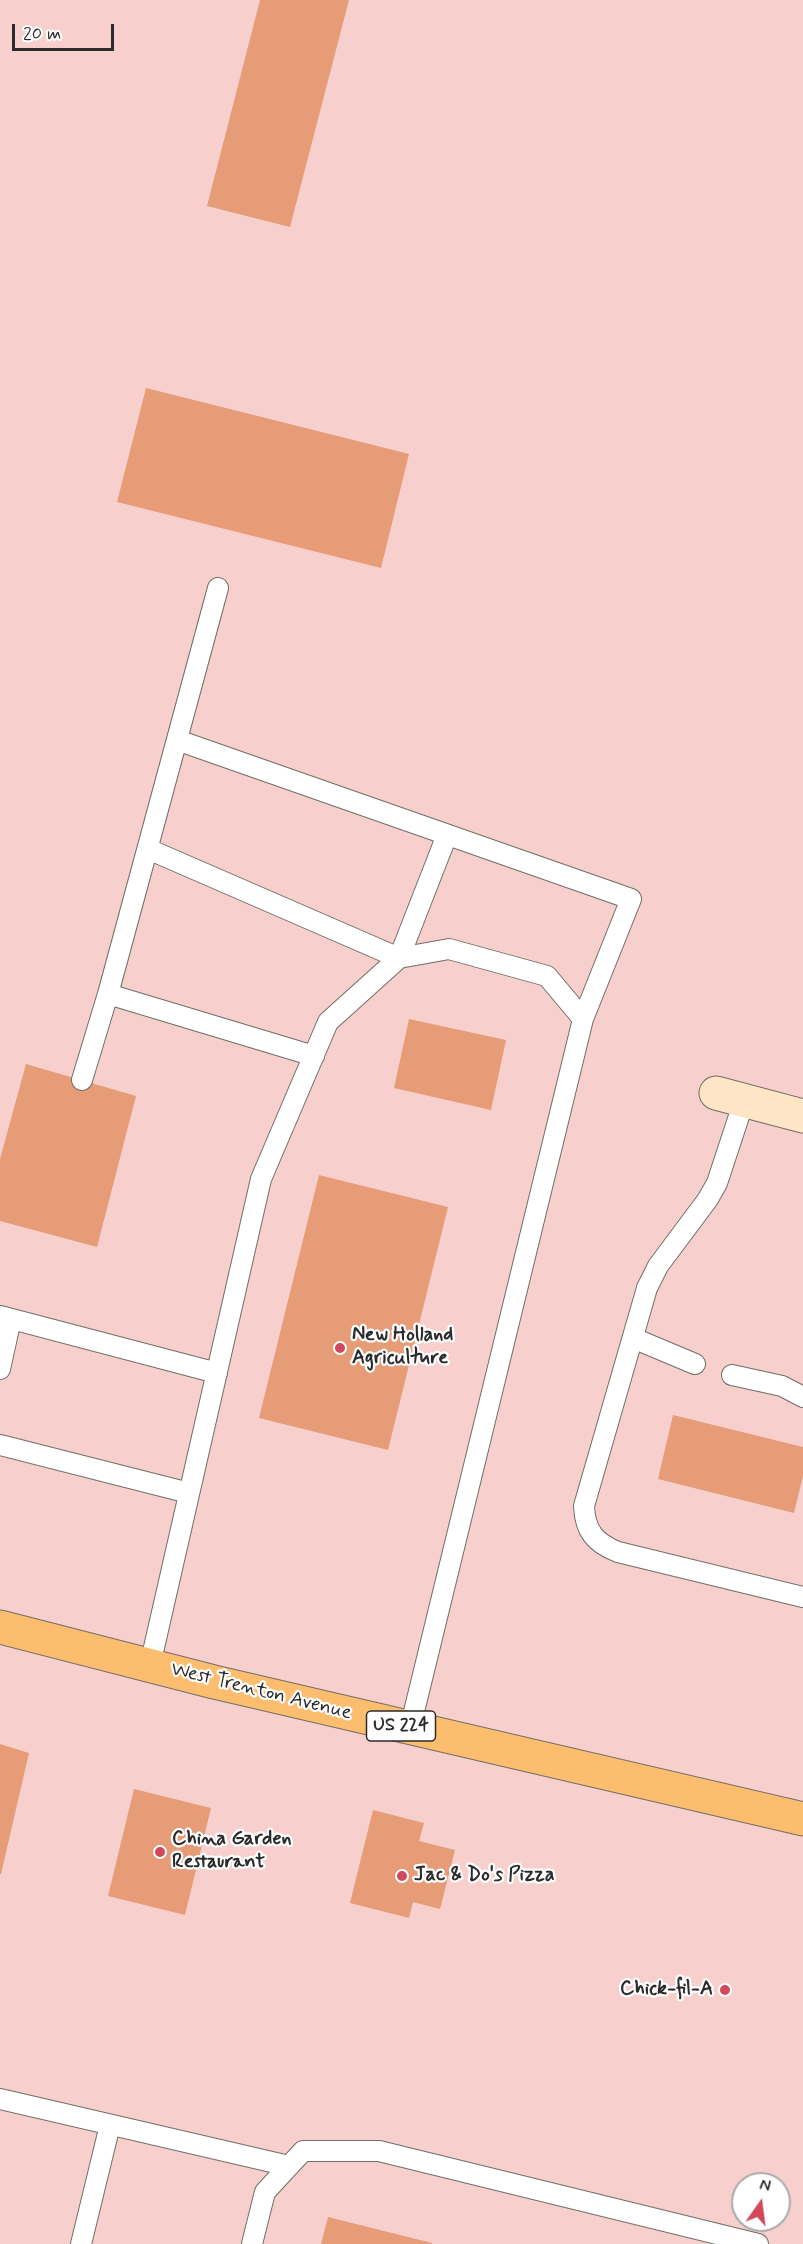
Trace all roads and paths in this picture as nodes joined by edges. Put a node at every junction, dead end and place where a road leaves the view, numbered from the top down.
1 (218, 588) dead end
2 (177, 740) junction
3 (447, 835) junction
4 (148, 849) junction
5 (399, 958) junction
6 (108, 994) junction
7 (583, 1018) junction
8 (314, 1056) junction
9 (82, 1080) dead end
10 (730, 1097) joint
11 (803, 1116) edge
12 (6, 1317) edge
13 (633, 1338) junction
14 (695, 1364) dead end
15 (0, 1369) edge
16 (217, 1373) junction
17 (732, 1375) dead end
18 (803, 1398) edge
19 (0, 1445) edge
20 (189, 1493) junction
21 (803, 1597) edge
22 (0, 1627) edge
23 (150, 1665) junction
24 (410, 1728) junction
25 (803, 1819) edge
26 (0, 2098) edge
27 (110, 2125) junction
28 (289, 2166) junction
29 (81, 2244) edge
30 (252, 2244) edge
31 (758, 2244) edge

1 - 2 lane
2 - 3 lane
2 - 4 lane
3 - 5 lane
3 - 7 lane
4 - 5 lane
4 - 6 lane
5 - 7 lane
5 - 8 lane
6 - 8 lane
6 - 9 lane
7 - 24 lane
8 - 16 lane
10 - 11 street
10 - 13 lane
12 - 15 lane
12 - 16 lane
13 - 14 lane
13 - 21 lane
16 - 20 lane
17 - 18 lane
19 - 20 lane
20 - 23 lane
22 - 23 main road, West Trenton Avenue / US 224
23 - 24 main road, West Trenton Avenue / US 224
24 - 25 main road, West Trenton Avenue / US 224
26 - 27 lane
27 - 28 lane
27 - 29 lane
28 - 30 lane
28 - 31 lane

